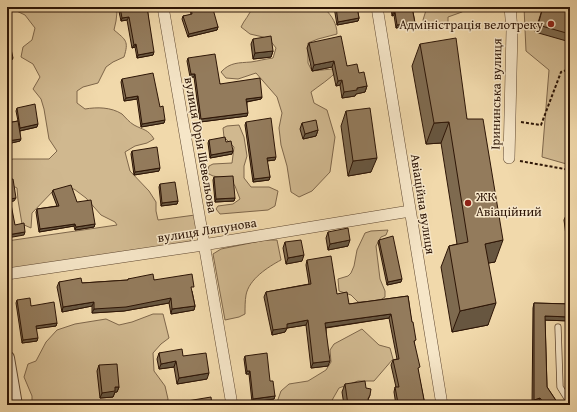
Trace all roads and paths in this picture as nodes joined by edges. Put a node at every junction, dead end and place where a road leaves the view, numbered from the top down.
1 (163, 7) edge
2 (377, 7) edge
3 (510, 7) edge
4 (570, 69) edge
5 (570, 87) edge
6 (509, 120) junction
7 (570, 128) edge
8 (509, 158) joint
9 (570, 170) edge
10 (410, 211) junction
11 (204, 245) junction
12 (7, 274) edge
13 (558, 326) dead end
14 (7, 358) edge
15 (570, 403) edge
16 (15, 405) edge
17 (232, 405) edge
18 (442, 405) edge

1 - 11 street, вулиця Юрія Шевельова
2 - 10 street, Авіаційна вулиця
3 - 6 street, Ірининська вулиця
4 - 6 path
5 - 7 path
6 - 8 street, Ірининська вулиця
8 - 9 path
10 - 11 street, вулиця Ляпунова
10 - 18 street, Авіаційна вулиця
11 - 12 street, вулиця Ляпунова
11 - 17 street, вулиця Юрія Шевельова
13 - 15 lane
14 - 16 street

